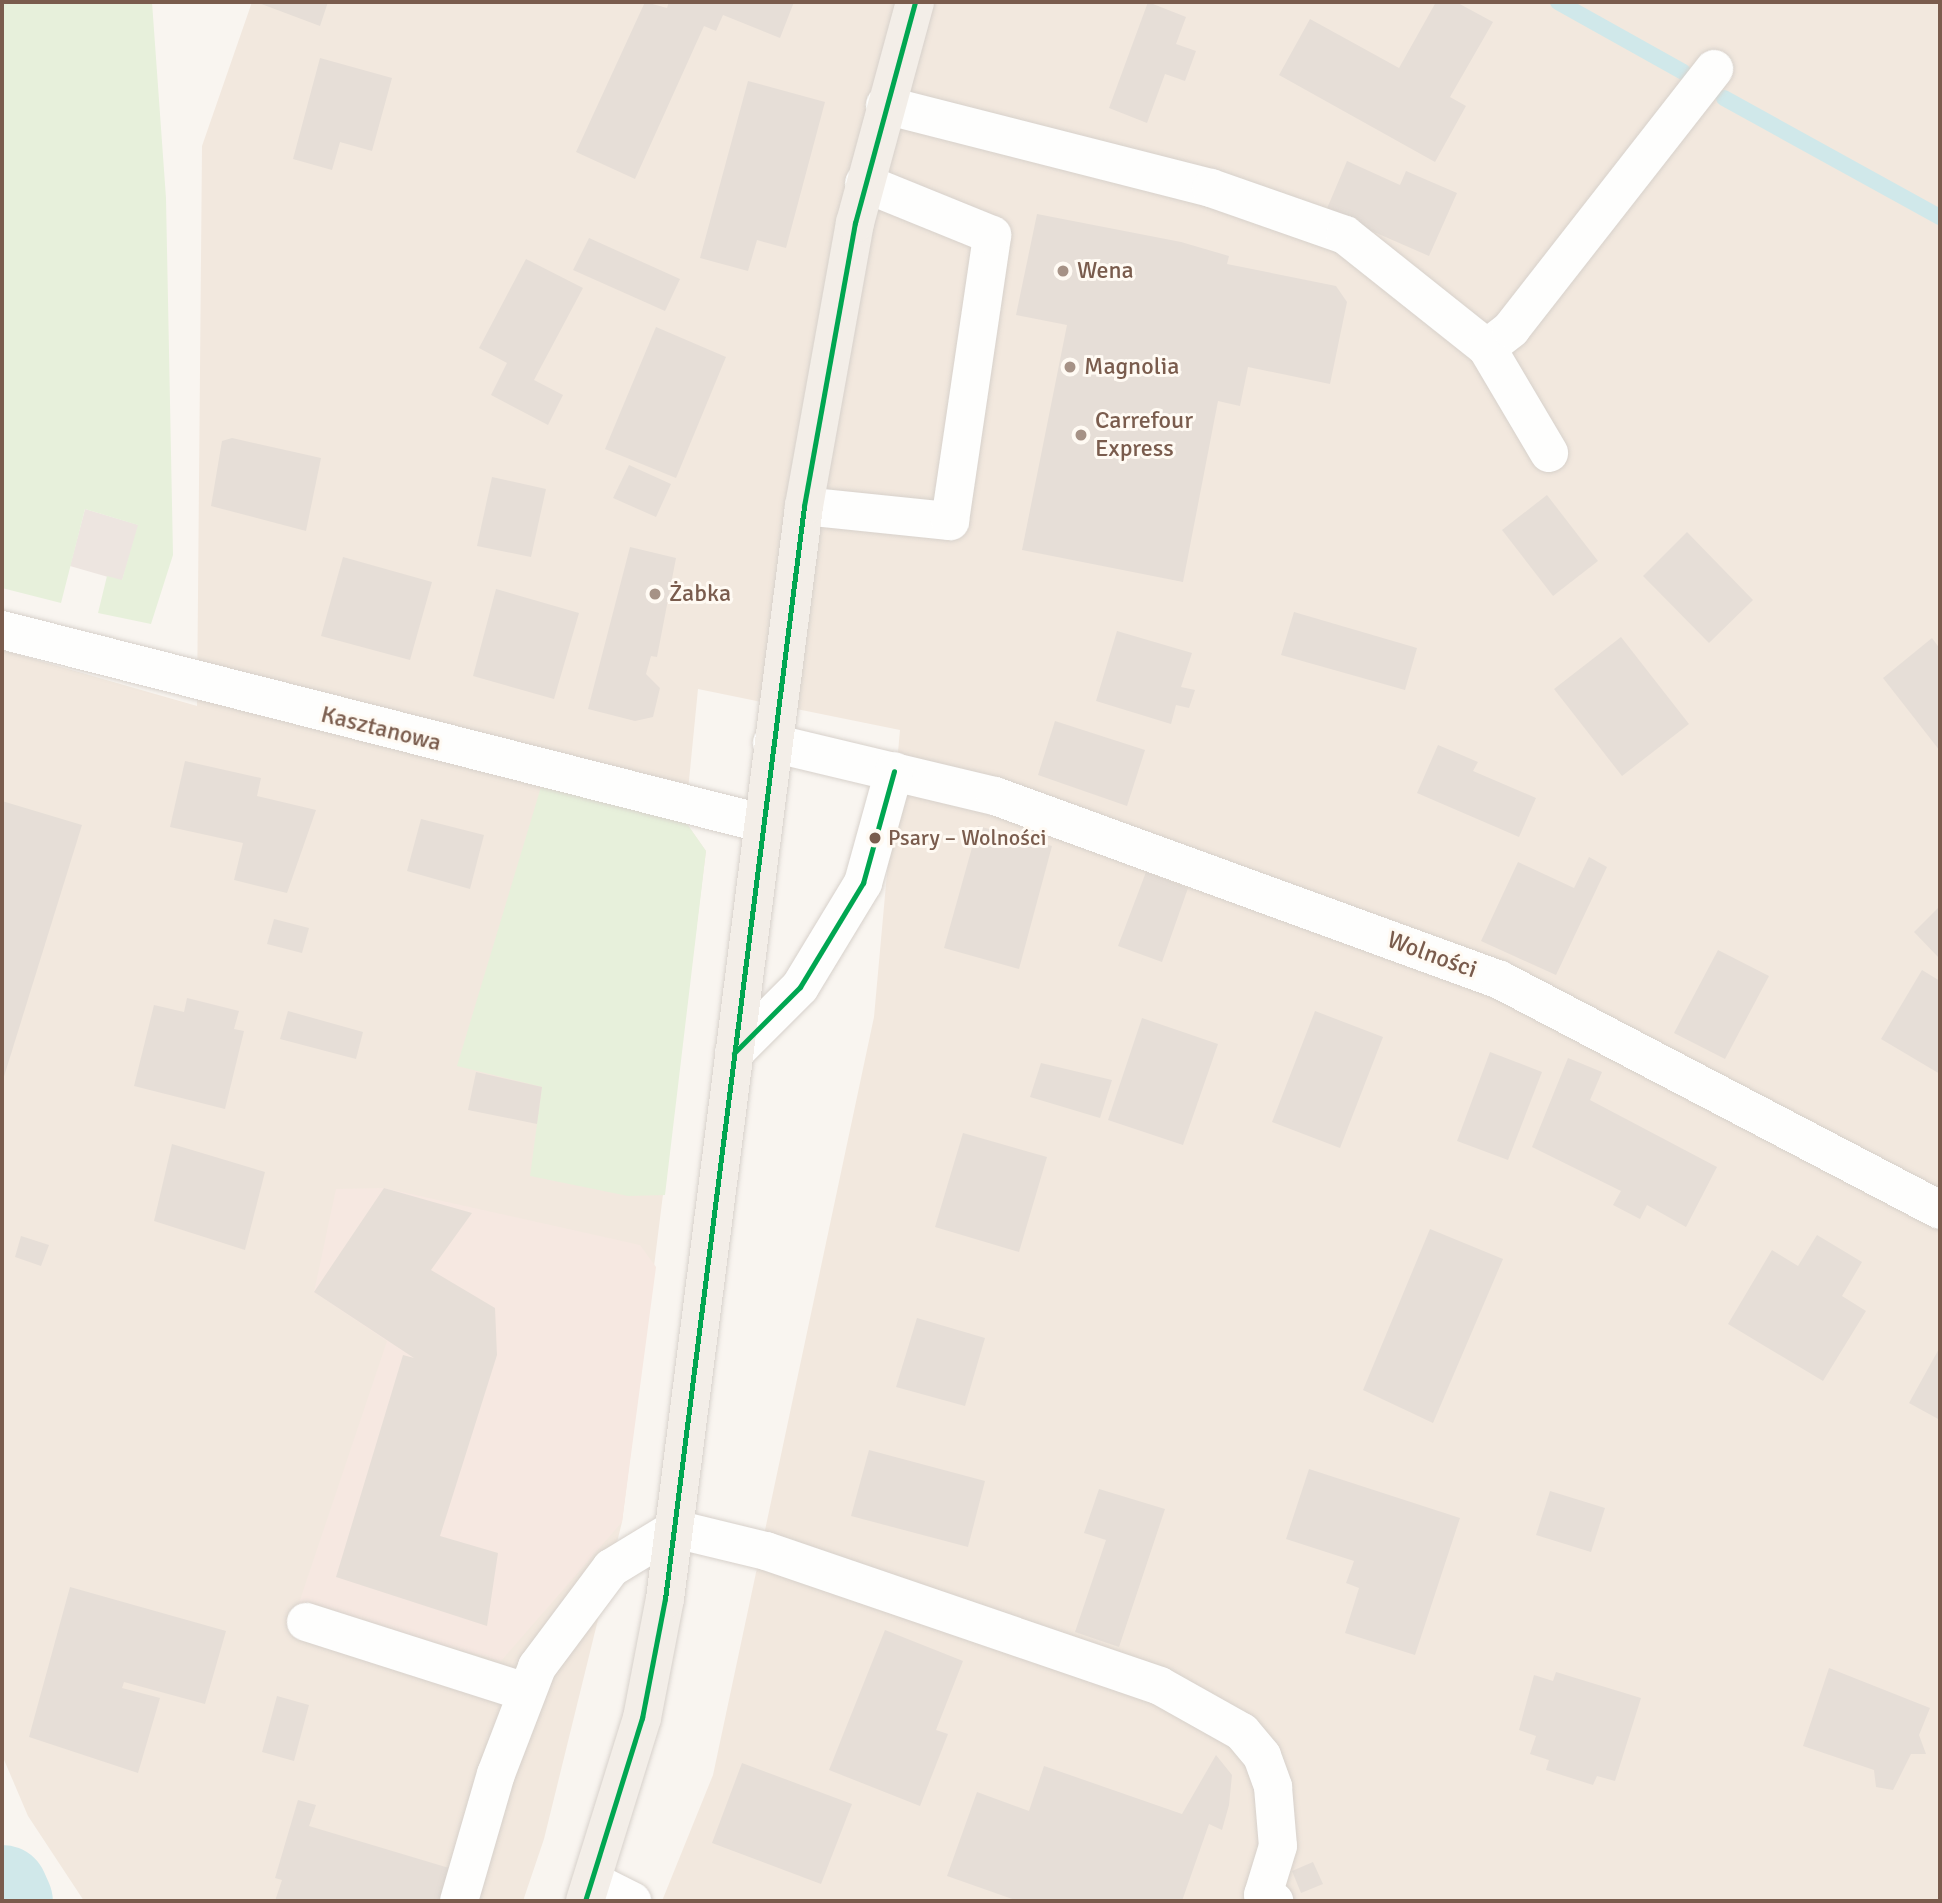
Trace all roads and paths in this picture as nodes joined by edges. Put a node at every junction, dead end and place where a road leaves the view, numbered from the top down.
1 (915, 2) edge
2 (1714, 69) dead end
3 (885, 105) junction
4 (864, 183) junction
5 (1487, 348) junction
6 (1549, 453) dead end
7 (804, 506) junction
8 (2, 631) edge
9 (772, 743) junction
10 (894, 771) junction
11 (761, 823) junction
12 (734, 1053) junction
13 (1940, 1210) edge
14 (676, 1529) junction
15 (306, 1622) dead end
16 (525, 1692) junction
17 (589, 1891) edge
18 (459, 1901) edge
19 (632, 1901) edge
20 (1274, 1901) edge

1 - 3 main road
2 - 5 street
3 - 4 main road
3 - 5 street
4 - 7 main road
4 - 7 street
5 - 6 street
7 - 9 main road
8 - 11 street, Kasztanowa
9 - 10 street, Wolności
9 - 11 main road
10 - 12 street
10 - 13 street, Wolności
11 - 12 main road
12 - 14 main road
14 - 16 street
14 - 17 main road
14 - 20 street
15 - 16 street
16 - 18 street
17 - 19 street

